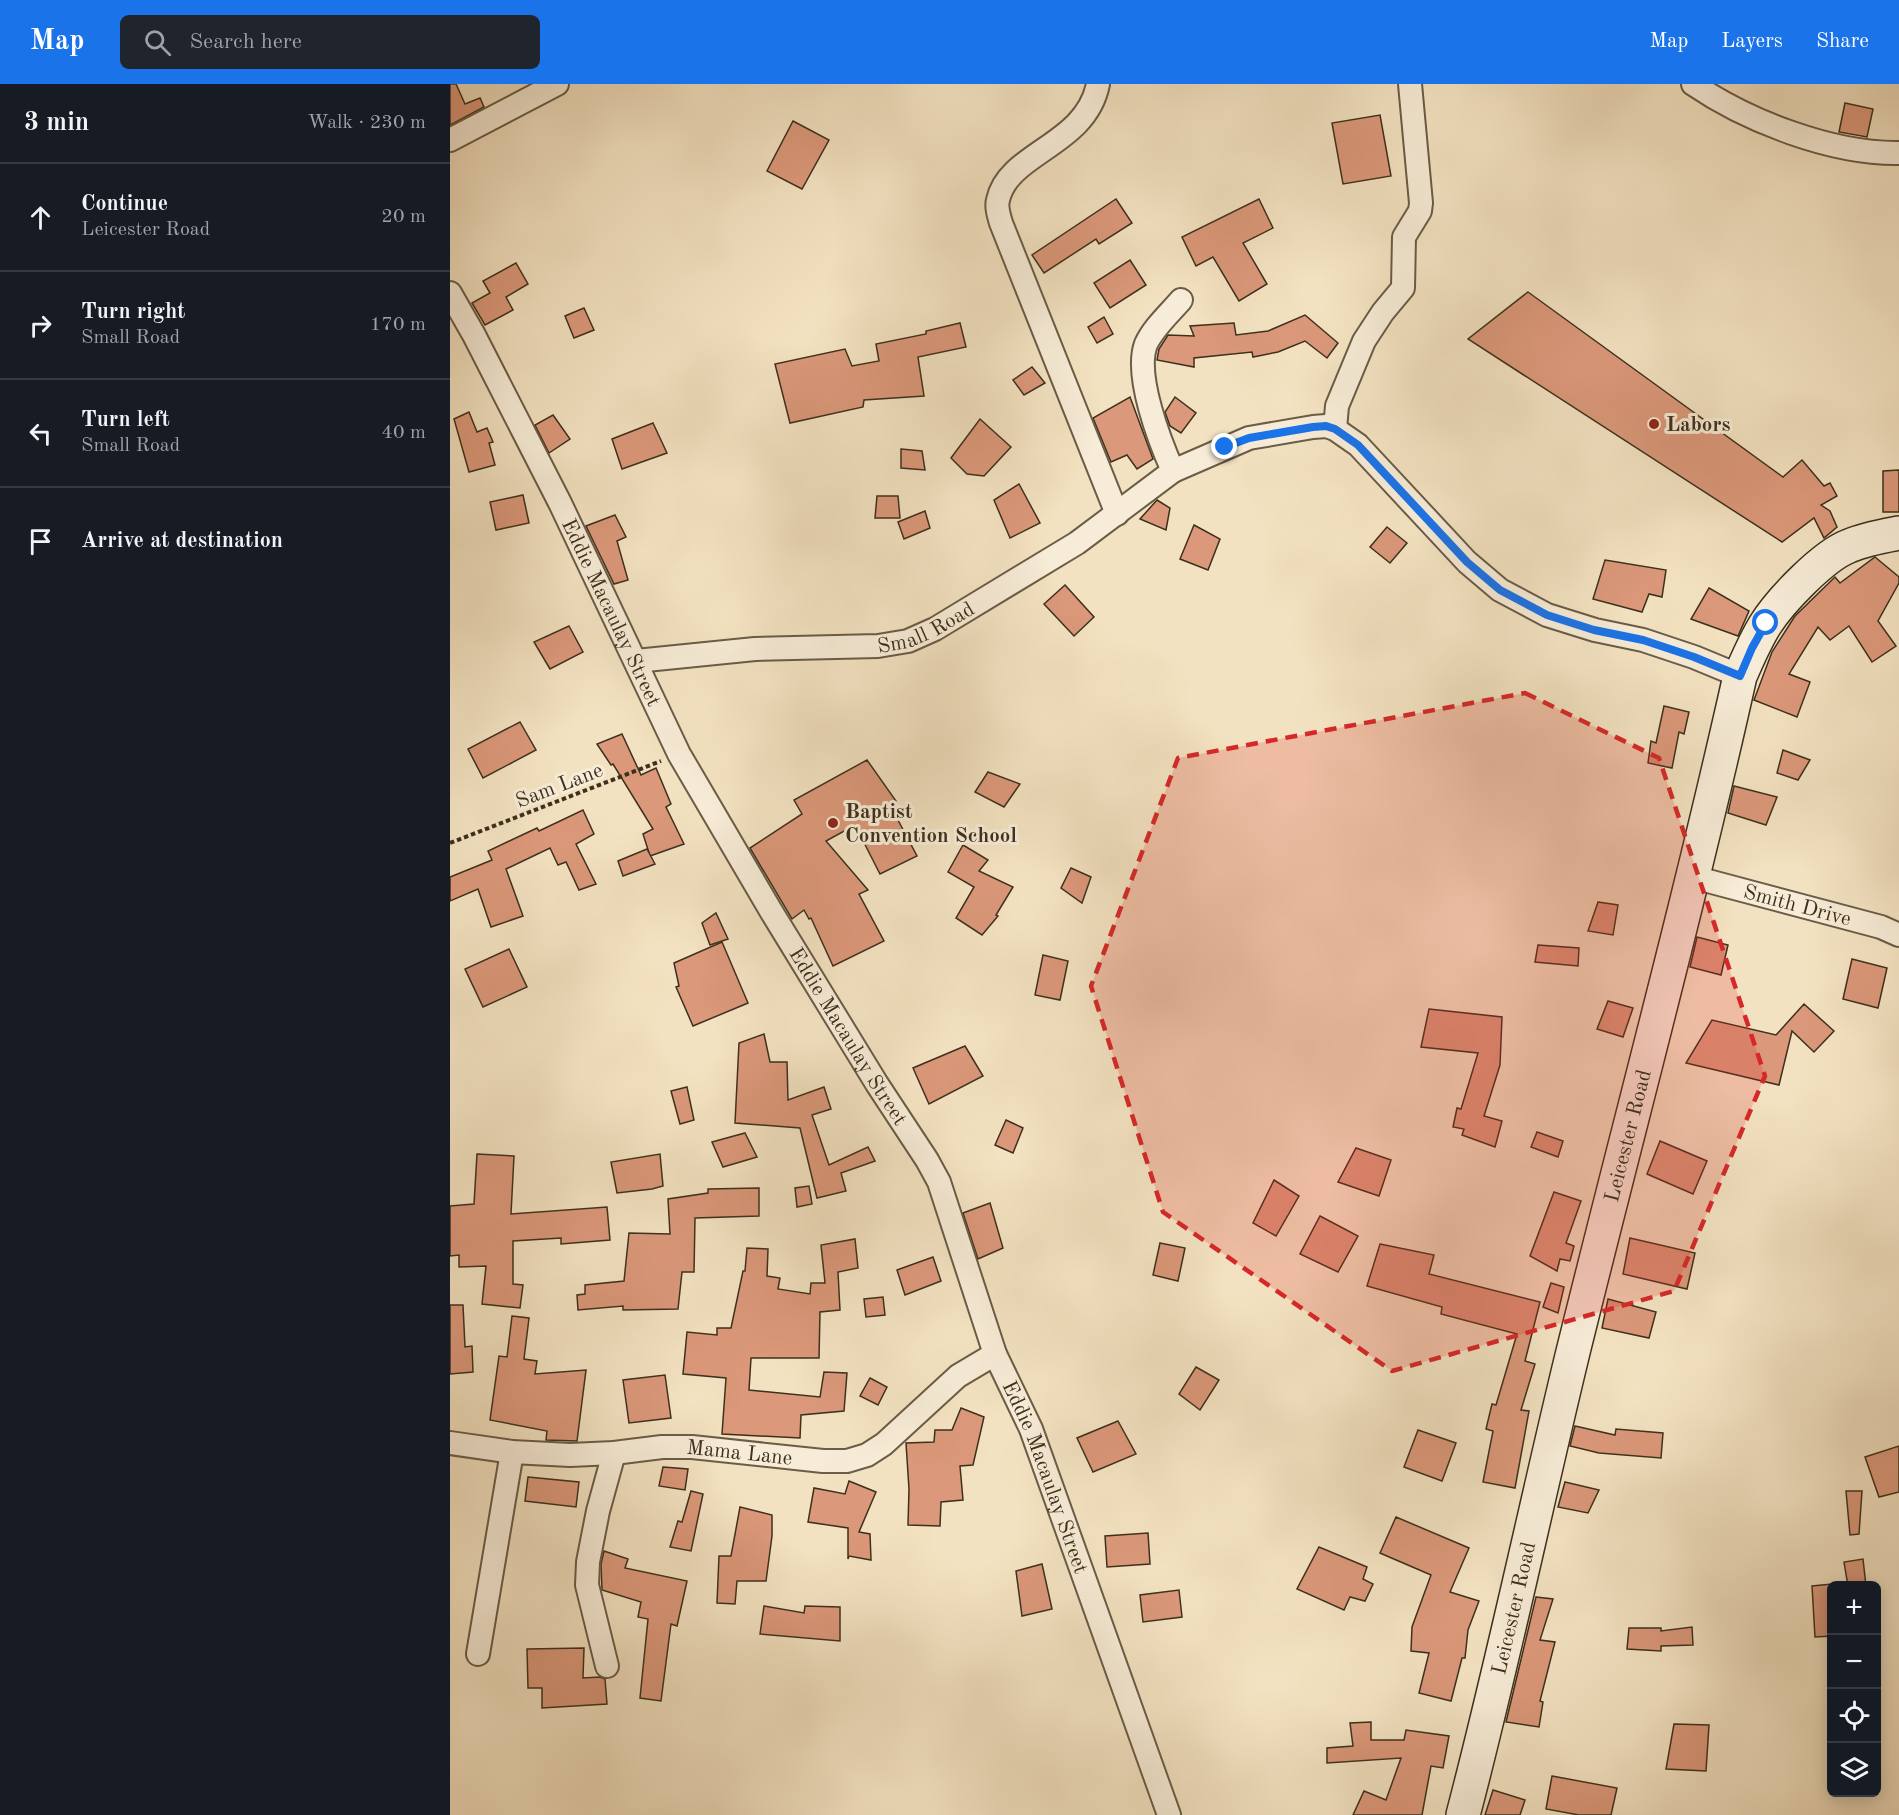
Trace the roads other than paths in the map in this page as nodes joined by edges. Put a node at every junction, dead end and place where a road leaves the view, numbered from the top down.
1 (557, 84) edge
2 (1098, 84) edge
3 (1410, 84) edge
4 (1692, 84) edge
5 (450, 141) edge
6 (1899, 153) edge
7 (450, 293) edge
8 (1181, 300) dead end
9 (1335, 429) junction
10 (1173, 471) junction
11 (1117, 514) junction
12 (1899, 532) edge
13 (636, 661) junction
14 (1740, 676) junction
15 (1694, 877) junction
16 (1899, 935) edge
17 (995, 1354) junction
18 (450, 1443) edge
19 (512, 1452) junction
20 (614, 1453) junction
21 (478, 1654) dead end
22 (608, 1666) dead end
23 (1169, 1815) edge
24 (1463, 1815) edge

1 - 5 street
2 - 11 street
3 - 9 street
4 - 6 street
7 - 13 street, Eddie Macaulay Street
8 - 10 street
9 - 10 street, Small Road
9 - 14 street
10 - 11 street, Small Road
11 - 13 street, Small Road
12 - 14 street, Leicester Road
13 - 17 street, Eddie Macaulay Street
14 - 15 street, Leicester Road
15 - 16 street, Smith Drive
15 - 24 street, Leicester Road
17 - 20 street, Mama Lane
17 - 23 street, Eddie Macaulay Street
18 - 19 street, Mama Lane
19 - 20 street, Mama Lane
19 - 21 street
20 - 22 street

